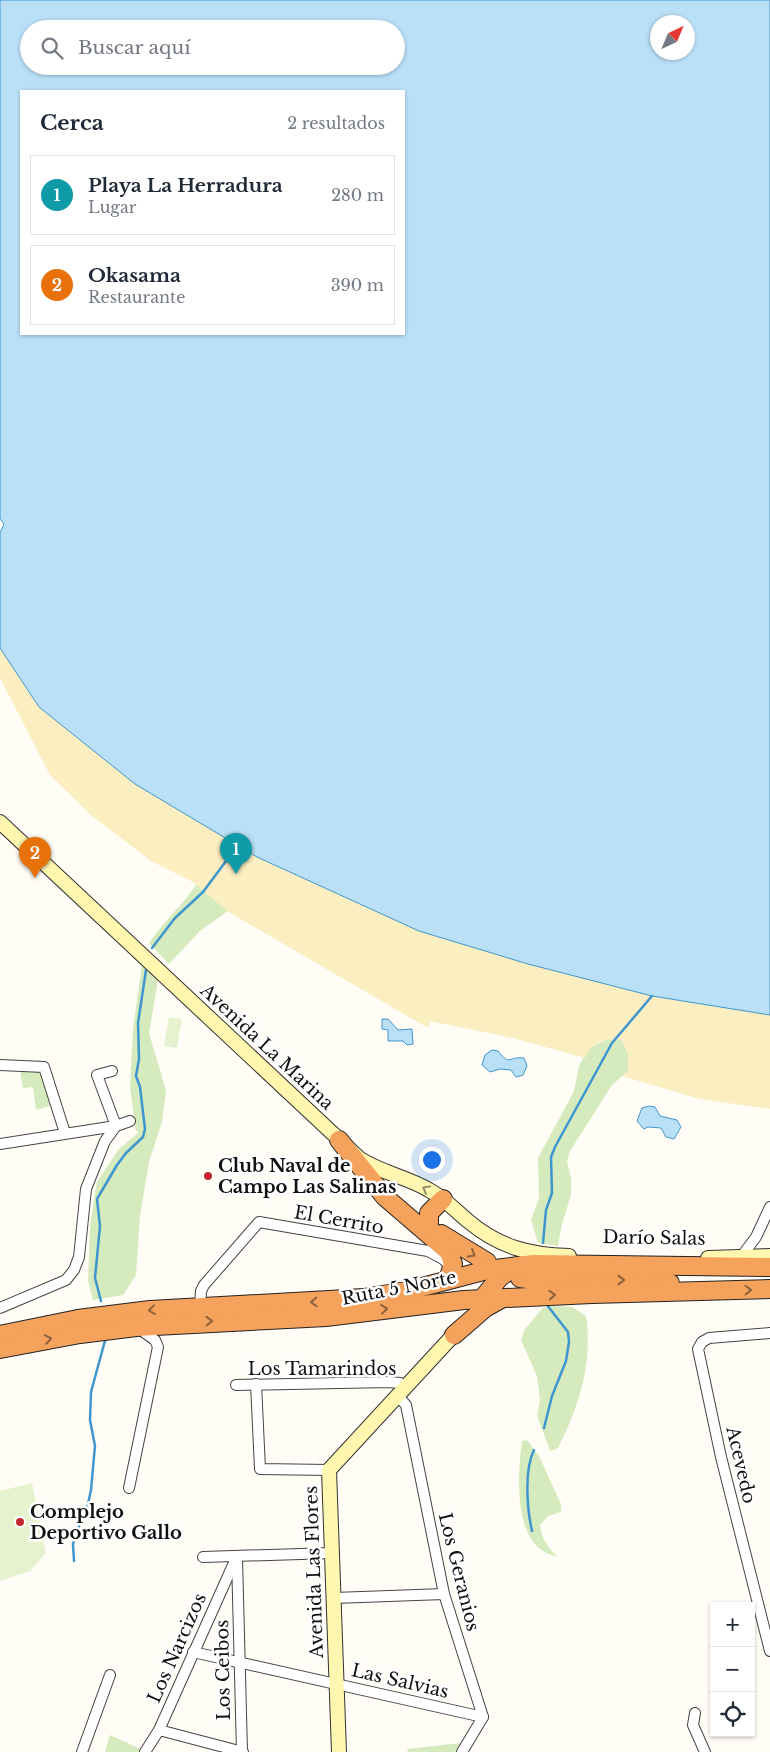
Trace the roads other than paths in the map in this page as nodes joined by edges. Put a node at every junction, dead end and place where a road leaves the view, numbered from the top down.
1 (0, 822) edge
2 (0, 1065) edge
3 (112, 1071) dead end
4 (130, 1122) dead end
5 (116, 1126) junction
6 (64, 1133) junction
7 (339, 1140) junction
8 (0, 1144) edge
9 (359, 1164) junction
10 (443, 1199) junction
11 (770, 1207) edge
12 (429, 1225) junction
13 (756, 1237) junction
14 (536, 1254) joint
15 (770, 1255) edge
16 (741, 1257) junction
17 (486, 1262) dead end
18 (678, 1262) junction
19 (770, 1267) edge
20 (519, 1272) junction
21 (451, 1274) junction
22 (770, 1289) edge
23 (725, 1291) junction
24 (503, 1298) junction
25 (482, 1299) junction
26 (438, 1302) junction
27 (200, 1306) junction
28 (0, 1308) edge
29 (136, 1327) junction
30 (770, 1333) edge
31 (0, 1335) edge
32 (454, 1335) junction
33 (0, 1349) edge
34 (256, 1384) junction
35 (236, 1385) dead end
36 (402, 1391) junction
37 (329, 1470) junction
38 (129, 1488) dead end
39 (332, 1553) junction
40 (237, 1556) junction
41 (203, 1557) dead end
42 (444, 1594) junction
43 (334, 1598) junction
44 (770, 1651) edge
45 (192, 1652) junction
46 (240, 1662) junction
47 (110, 1675) dead end
48 (337, 1684) junction
49 (695, 1713) dead end
50 (483, 1716) junction
51 (158, 1730) junction
52 (82, 1752) edge
53 (145, 1752) edge
54 (242, 1752) edge
55 (339, 1752) edge
56 (462, 1752) edge
57 (705, 1752) edge

1 - 7 main road, Avenida La Marina
2 - 6 street
3 - 5 street
4 - 5 street
5 - 6 street
5 - 28 street
6 - 8 street
7 - 9 highway
10 -> 7 main road, Avenida La Marina
9 - 12 highway
9 - 21 highway
10 - 12 highway
10 - 14 main road, Avenida La Marina
11 - 13 street
12 -> 17 highway
13 - 15 street
13 - 16 street
14 - 18 main road, Darío Salas
15 - 16 main road, Darío Salas
16 - 18 main road, Darío Salas
18 - 19 highway, Ruta 5 Norte
18 - 20 highway, Ruta 5 Norte
20 - 21 highway, Ruta 5 Norte
20 -> 23 highway
20 - 25 highway
21 -> 27 highway, Ruta 5 Norte
21 - 27 street, El Cerrito
23 -> 22 highway, Ruta 5 Norte
24 -> 23 highway, Ruta 5 Norte
24 - 25 highway, Ruta 5 Norte
24 - 32 highway
25 - 26 highway, Ruta 5 Norte
25 - 32 main road, Avenida Las Flores
29 -> 26 highway, Ruta 5 Norte
26 - 32 highway
27 -> 31 highway, Ruta 5 Norte
33 -> 29 highway, Ruta 5 Norte
29 - 38 street
30 - 44 street, Acevedo
32 - 36 main road, Avenida Las Flores
34 - 35 street, Los Tamarindos
34 - 36 street, Los Tamarindos
34 - 37 street
36 - 37 main road, Avenida Las Flores
36 - 42 street, Los Geranios
37 - 39 main road, Avenida Las Flores
39 - 40 street
39 - 43 main road, Avenida Las Flores
40 - 41 street
40 - 45 street, Los Narcizos
40 - 46 street, Los Ceibos
42 - 43 street
42 - 50 street, Los Geranios
43 - 48 main road, Avenida Las Flores
45 - 46 street, Las Salvias
45 - 51 street, Los Narcizos
46 - 48 street, Las Salvias
46 - 54 street, Los Ceibos
47 - 52 street
48 - 50 street, Las Salvias
48 - 55 main road, Avenida Las Flores
49 - 57 street
50 - 56 street
51 - 53 street, Los Narcizos
51 - 54 street

